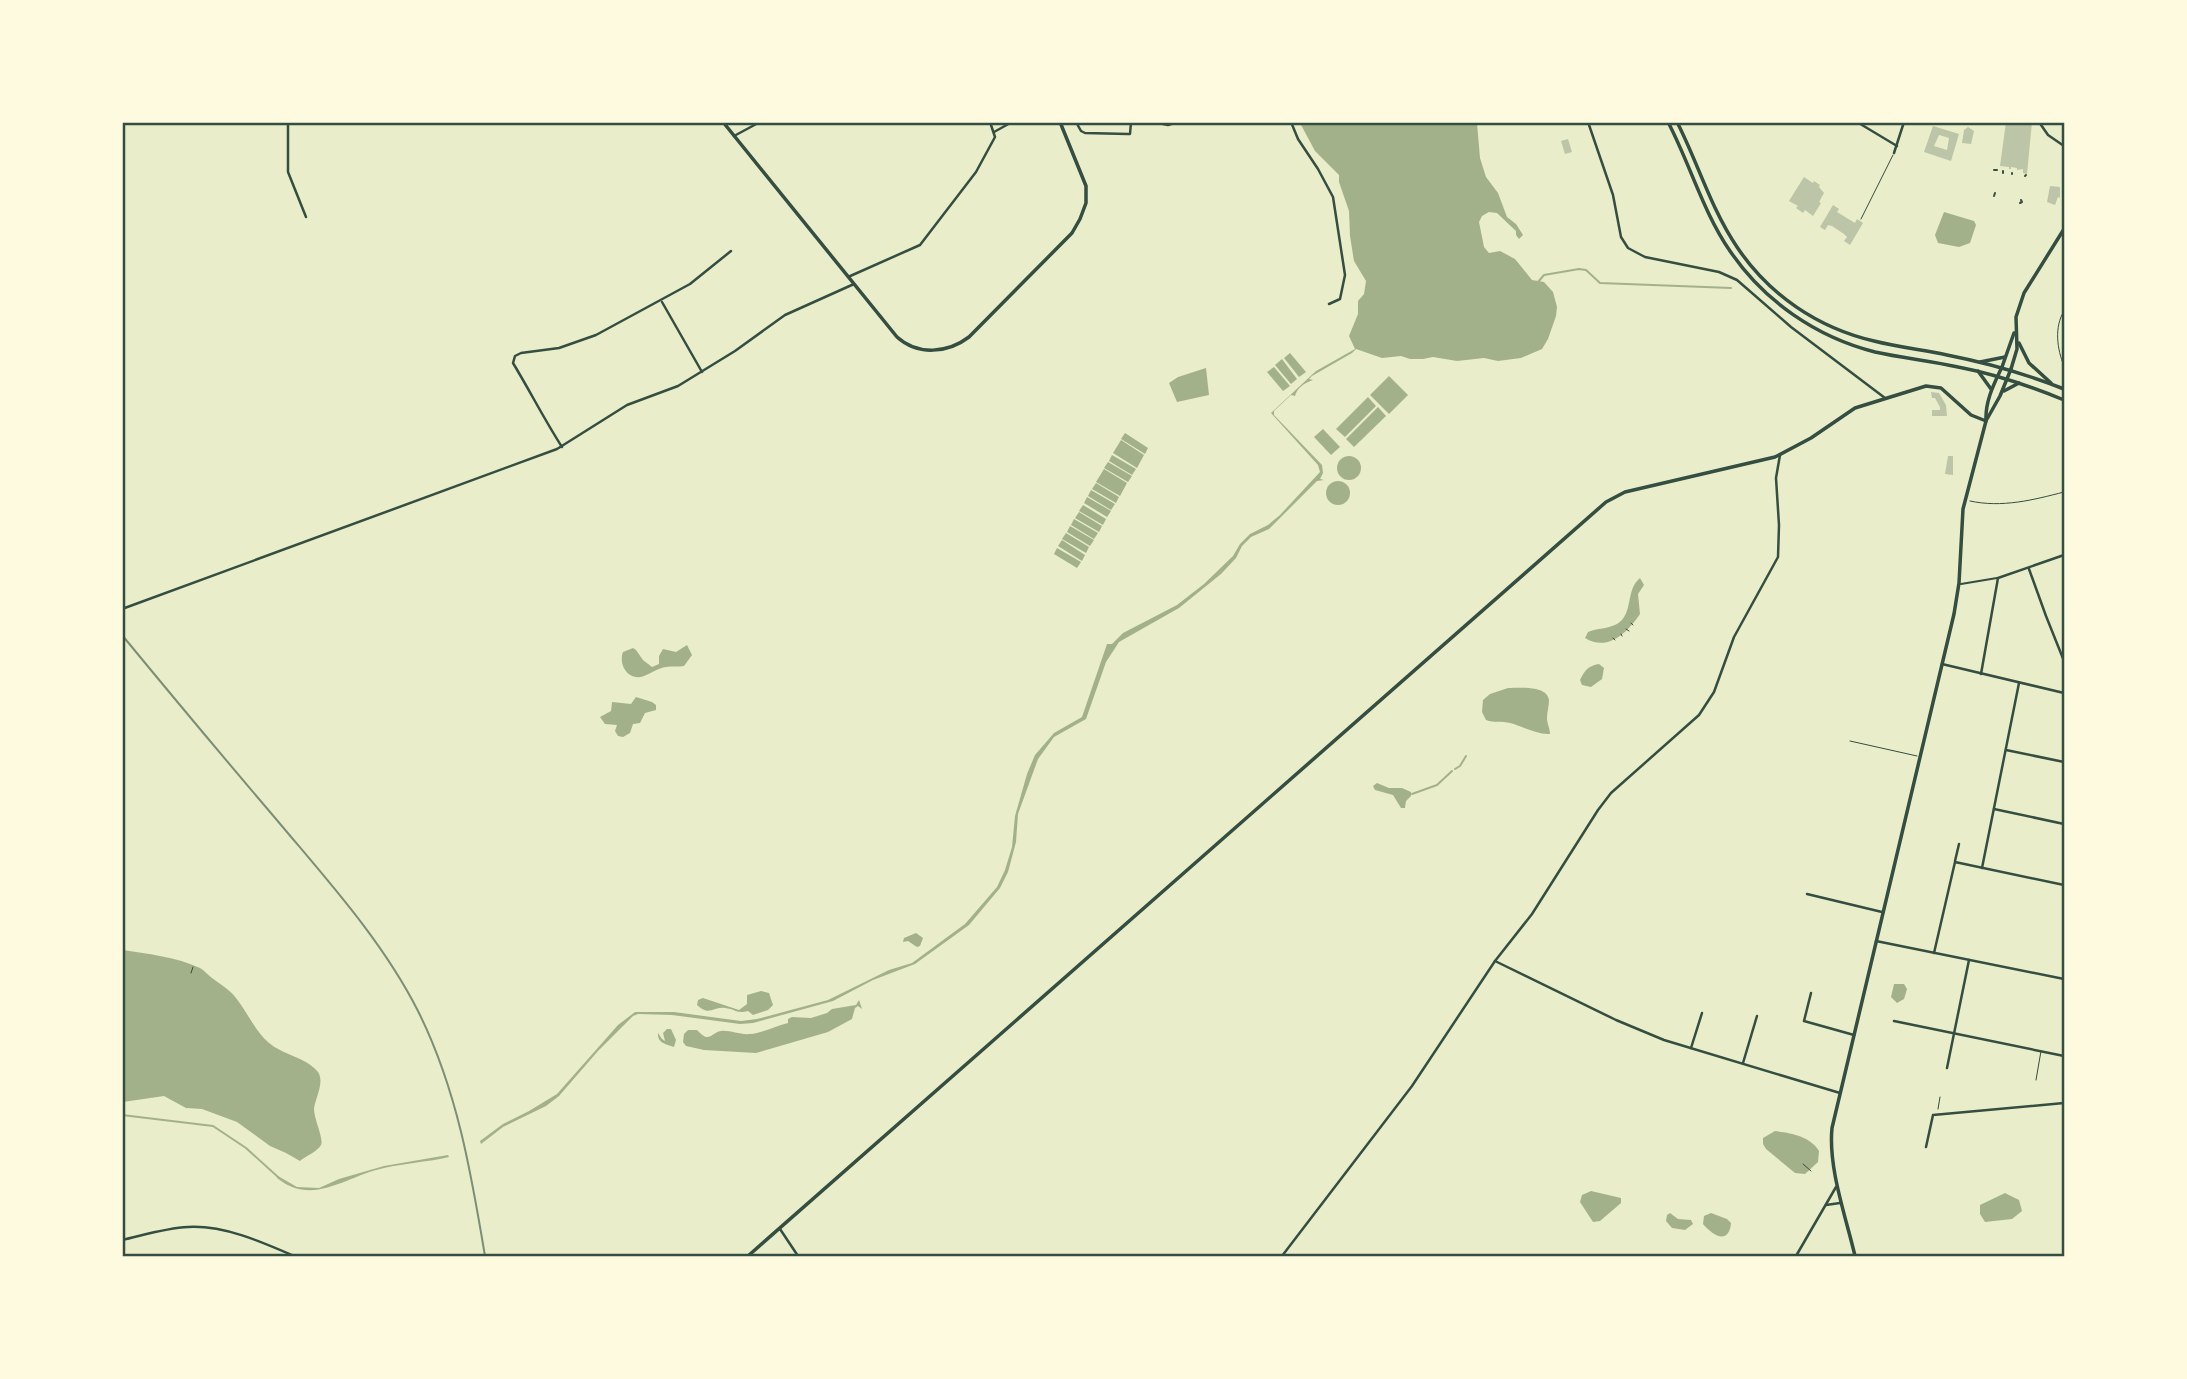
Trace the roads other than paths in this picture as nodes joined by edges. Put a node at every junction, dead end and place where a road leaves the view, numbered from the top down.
1 (288, 122) edge
2 (723, 122) edge
3 (760, 122) edge
4 (990, 122) edge
5 (1012, 122) edge
6 (1060, 122) edge
7 (1076, 122) edge
8 (1131, 122) edge
9 (1153, 122) edge
10 (1178, 122) edge
11 (1291, 122) edge
12 (1588, 122) edge
13 (1668, 122) edge
14 (1677, 122) edge
15 (1857, 122) edge
16 (1904, 122) edge
17 (1943, 122) edge
18 (1953, 122) edge
19 (2039, 122) edge
20 (994, 132) junction
21 (734, 136) junction
22 (1897, 146) junction
23 (2064, 146) edge
24 (1894, 153) joint
25 (306, 217) dead end
26 (1861, 219) dead end
27 (2064, 229) edge
28 (732, 251) dead end
29 (848, 277) junction
30 (854, 284) junction
31 (661, 301) junction
32 (1329, 304) dead end
33 (2015, 331) junction
34 (2018, 341) junction
35 (2005, 357) junction
36 (1980, 362) junction
37 (2002, 367) junction
38 (2011, 369) junction
39 (1978, 371) junction
40 (702, 372) junction
41 (1998, 376) junction
42 (2007, 379) junction
43 (2019, 383) junction
44 (2052, 384) junction
45 (1991, 389) junction
46 (2064, 389) edge
47 (2002, 392) junction
48 (1885, 398) junction
49 (2064, 400) edge
50 (1986, 421) junction
51 (562, 447) junction
52 (1780, 455) junction
53 (2064, 555) edge
54 (2029, 569) junction
55 (1998, 578) junction
56 (1962, 583) dead end
57 (122, 609) edge
58 (2064, 661) edge
59 (1942, 664) junction
60 (1981, 674) junction
61 (2019, 683) junction
62 (2064, 693) edge
63 (1850, 741) dead end
64 (2006, 750) junction
65 (1920, 757) junction
66 (2064, 762) edge
67 (1994, 809) junction
68 (2064, 824) edge
69 (1959, 844) dead end
70 (1955, 862) junction
71 (1982, 868) junction
72 (2064, 885) edge
73 (1807, 894) dead end
74 (1883, 912) junction
75 (1876, 941) junction
76 (1934, 953) junction
77 (1969, 960) junction
78 (1494, 961) junction
79 (2064, 979) edge
80 (1811, 993) dead end
81 (1702, 1013) dead end
82 (1757, 1016) dead end
83 (1894, 1021) dead end
84 (1954, 1034) junction
85 (1854, 1035) junction
86 (1691, 1048) junction
87 (2041, 1051) junction
88 (2064, 1056) edge
89 (1743, 1063) junction
90 (1947, 1068) dead end
91 (2036, 1080) dead end
92 (1840, 1093) junction
93 (2064, 1103) edge
94 (1926, 1147) dead end
95 (1838, 1185) junction
96 (1842, 1202) junction
97 (1826, 1205) junction
98 (780, 1229) junction
99 (122, 1240) edge
100 (294, 1256) edge
101 (748, 1256) edge
102 (798, 1256) edge
103 (1282, 1256) edge
104 (1796, 1256) edge
105 (1855, 1256) edge

1 - 25 street
2 - 21 street
3 - 21 street
4 - 20 street
5 - 20 street
6 - 30 street
7 - 8 street
9 - 10 street
11 - 32 street
12 - 48 street
13 - 39 street
14 - 36 street
15 - 22 street
16 - 22 street
17 - 18 street
19 - 23 street
20 - 29 street
21 - 29 street
22 - 24 street
24 - 26 lane
27 - 33 street
28 - 31 street
29 - 30 street
30 - 40 street
31 - 40 street
31 - 51 street
33 - 34 street
33 - 35 street
34 - 38 street
34 - 44 street
35 - 36 street
35 - 37 street
36 - 37 street
37 - 38 street
37 - 41 street
38 - 42 street
38 - 44 street
39 - 41 street
39 - 45 street
40 - 51 street
41 - 42 street
41 - 45 street
42 - 43 street
42 - 47 street
43 - 47 street
43 - 49 street
44 - 46 street
45 - 50 street
47 - 50 street
48 - 50 street
48 - 52 street
50 - 59 street
51 - 57 street
52 - 78 street
52 - 98 street
53 - 54 street
54 - 55 street
54 - 58 street
55 - 56 street
55 - 60 street
59 - 60 street
59 - 65 street
60 - 61 street
61 - 62 street
61 - 64 street
63 - 65 lane
64 - 66 street
64 - 67 street
65 - 74 street
67 - 68 street
67 - 71 street
69 - 70 street
70 - 71 street
70 - 76 street
71 - 72 street
73 - 74 street
74 - 75 street
75 - 76 street
75 - 85 street
76 - 77 street
77 - 79 street
77 - 84 street
78 - 86 street
78 - 103 street
80 - 85 street
81 - 86 street
82 - 89 street
83 - 84 street
84 - 87 street
84 - 90 street
85 - 92 street
86 - 89 street
87 - 88 street
87 - 91 lane
89 - 92 street
92 - 95 street
93 - 94 street
95 - 96 street
95 - 97 street
96 - 97 street
96 - 105 street
97 - 104 street
98 - 101 street
98 - 102 street
99 - 100 street

